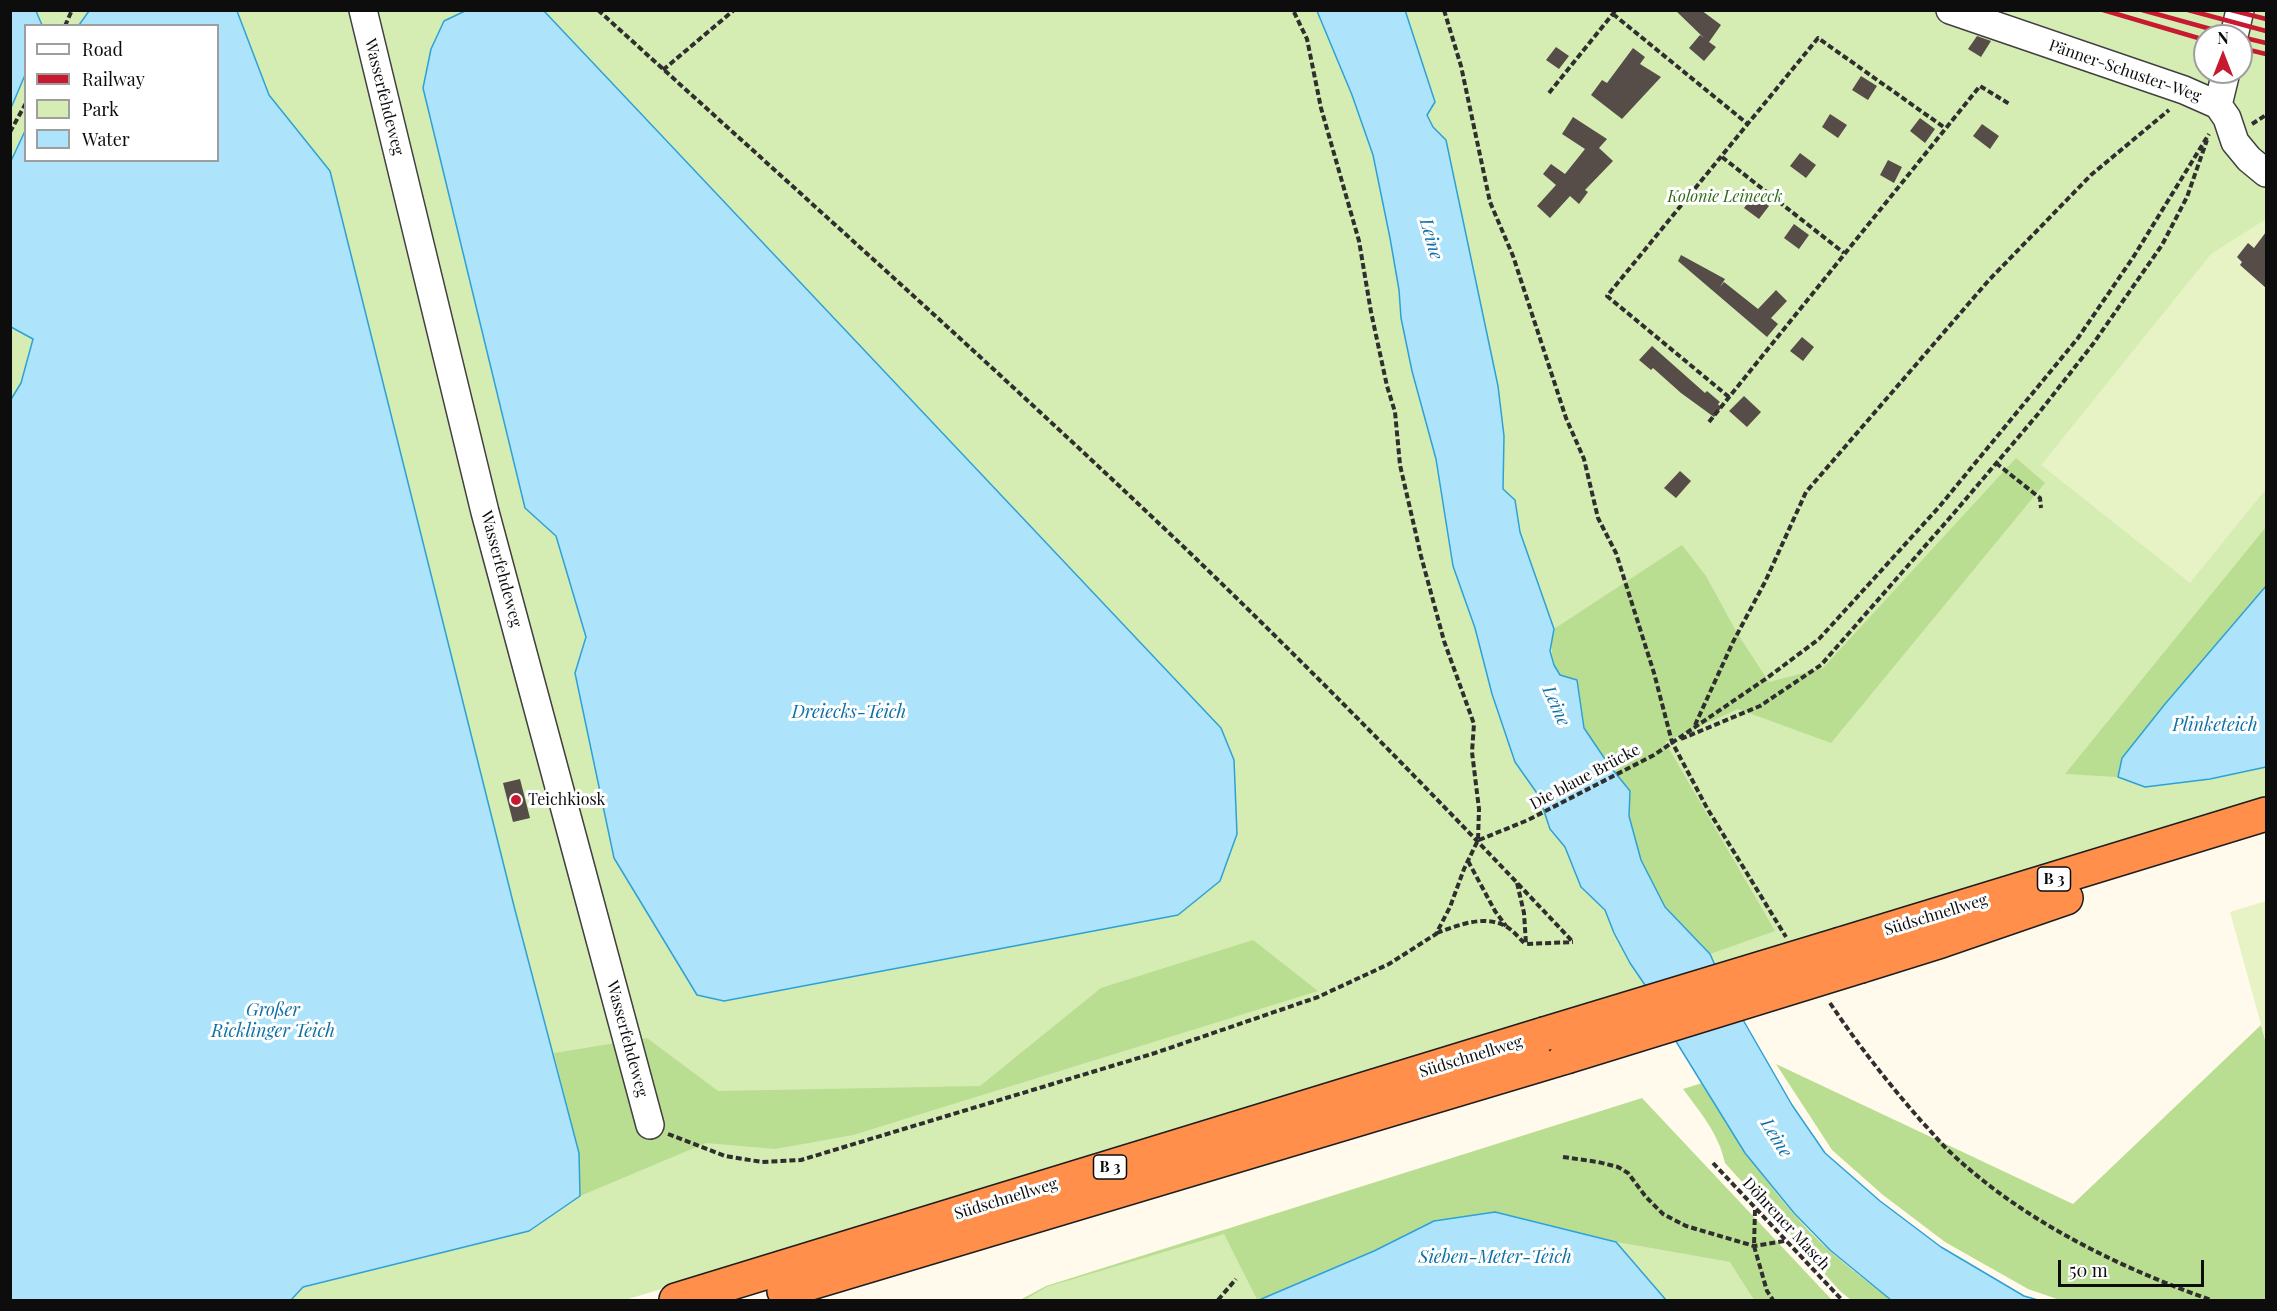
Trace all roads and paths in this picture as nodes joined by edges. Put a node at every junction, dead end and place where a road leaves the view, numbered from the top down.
1 (72, 10) edge
2 (363, 10) edge
3 (598, 10) edge
4 (734, 10) edge
5 (1293, 10) edge
6 (1444, 10) edge
7 (1950, 10) edge
8 (1614, 12) edge
9 (66, 24) edge
10 (663, 70) junction
11 (2223, 84) edge
12 (2190, 92) junction
13 (1549, 93) dead end
14 (2011, 105) dead end
15 (2218, 105) junction
16 (24, 107) edge
17 (1749, 125) junction
18 (1946, 128) junction
19 (10, 132) edge
20 (1722, 157) junction
21 (2266, 173) edge
22 (1844, 253) junction
23 (1729, 397) junction
24 (1709, 422) dead end
25 (1996, 463) junction
26 (2041, 508) dead end
27 (1695, 727) junction
28 (1672, 742) junction
29 (2266, 814) edge
30 (2266, 828) edge
31 (1478, 840) junction
32 (1468, 861) junction
33 (1517, 882) junction
34 (1507, 927) junction
35 (1436, 934) junction
36 (1789, 942) dead end
37 (1526, 944) junction
38 (1851, 955) junction
39 (1828, 1001) dead end
40 (1555, 1046) junction
41 (650, 1125) joint
42 (1563, 1157) dead end
43 (1713, 1164) dead end
44 (1755, 1209) junction
45 (1785, 1241) junction
46 (1754, 1246) junction
47 (1236, 1279) dead end
48 (676, 1300) edge
49 (753, 1300) edge
50 (1218, 1300) edge
51 (1773, 1300) edge
52 (1842, 1300) edge
53 (2211, 1300) edge

1 - 9 path
2 - 41 lane, Wasserfehdeweg
3 - 10 path
4 - 10 path
5 - 31 path
6 - 28 path
7 - 12 lane, Pänner-Schuster-Weg
8 - 13 path
8 - 17 path
10 - 31 path
11 - 15 lane
12 - 15 lane, Pänner-Schuster-Weg
12 - 27 path
14 - 18 path
15 - 21 lane, Pänner-Schuster-Weg
16 - 19 path
17 - 18 path
17 - 20 path
18 - 22 path
20 - 22 path
20 - 23 path
22 - 23 path
23 - 24 path
25 - 26 path
25 - 27 path
25 - 28 path
27 - 28 path
28 - 31 path, Die blaue Brücke
28 - 36 path
29 - 38 highway, Südschnellweg / B 3
30 - 38 highway, Südschnellweg / B 3
31 - 32 path
31 - 33 path
32 - 34 path
32 - 35 path
33 - 37 path
33 - 37 path
34 - 35 path
34 - 37 path
35 - 41 path
38 - 40 highway, Südschnellweg / B 3, bridge
39 - 53 path
40 - 48 highway, Südschnellweg / B 3
40 - 49 highway, Südschnellweg / B 3
42 - 46 path
43 - 44 path, Döhrener Masch
44 - 45 path, Döhrener Masch
44 - 46 path
45 - 46 path
45 - 52 path, Döhrener Masch
46 - 51 path
47 - 50 path

